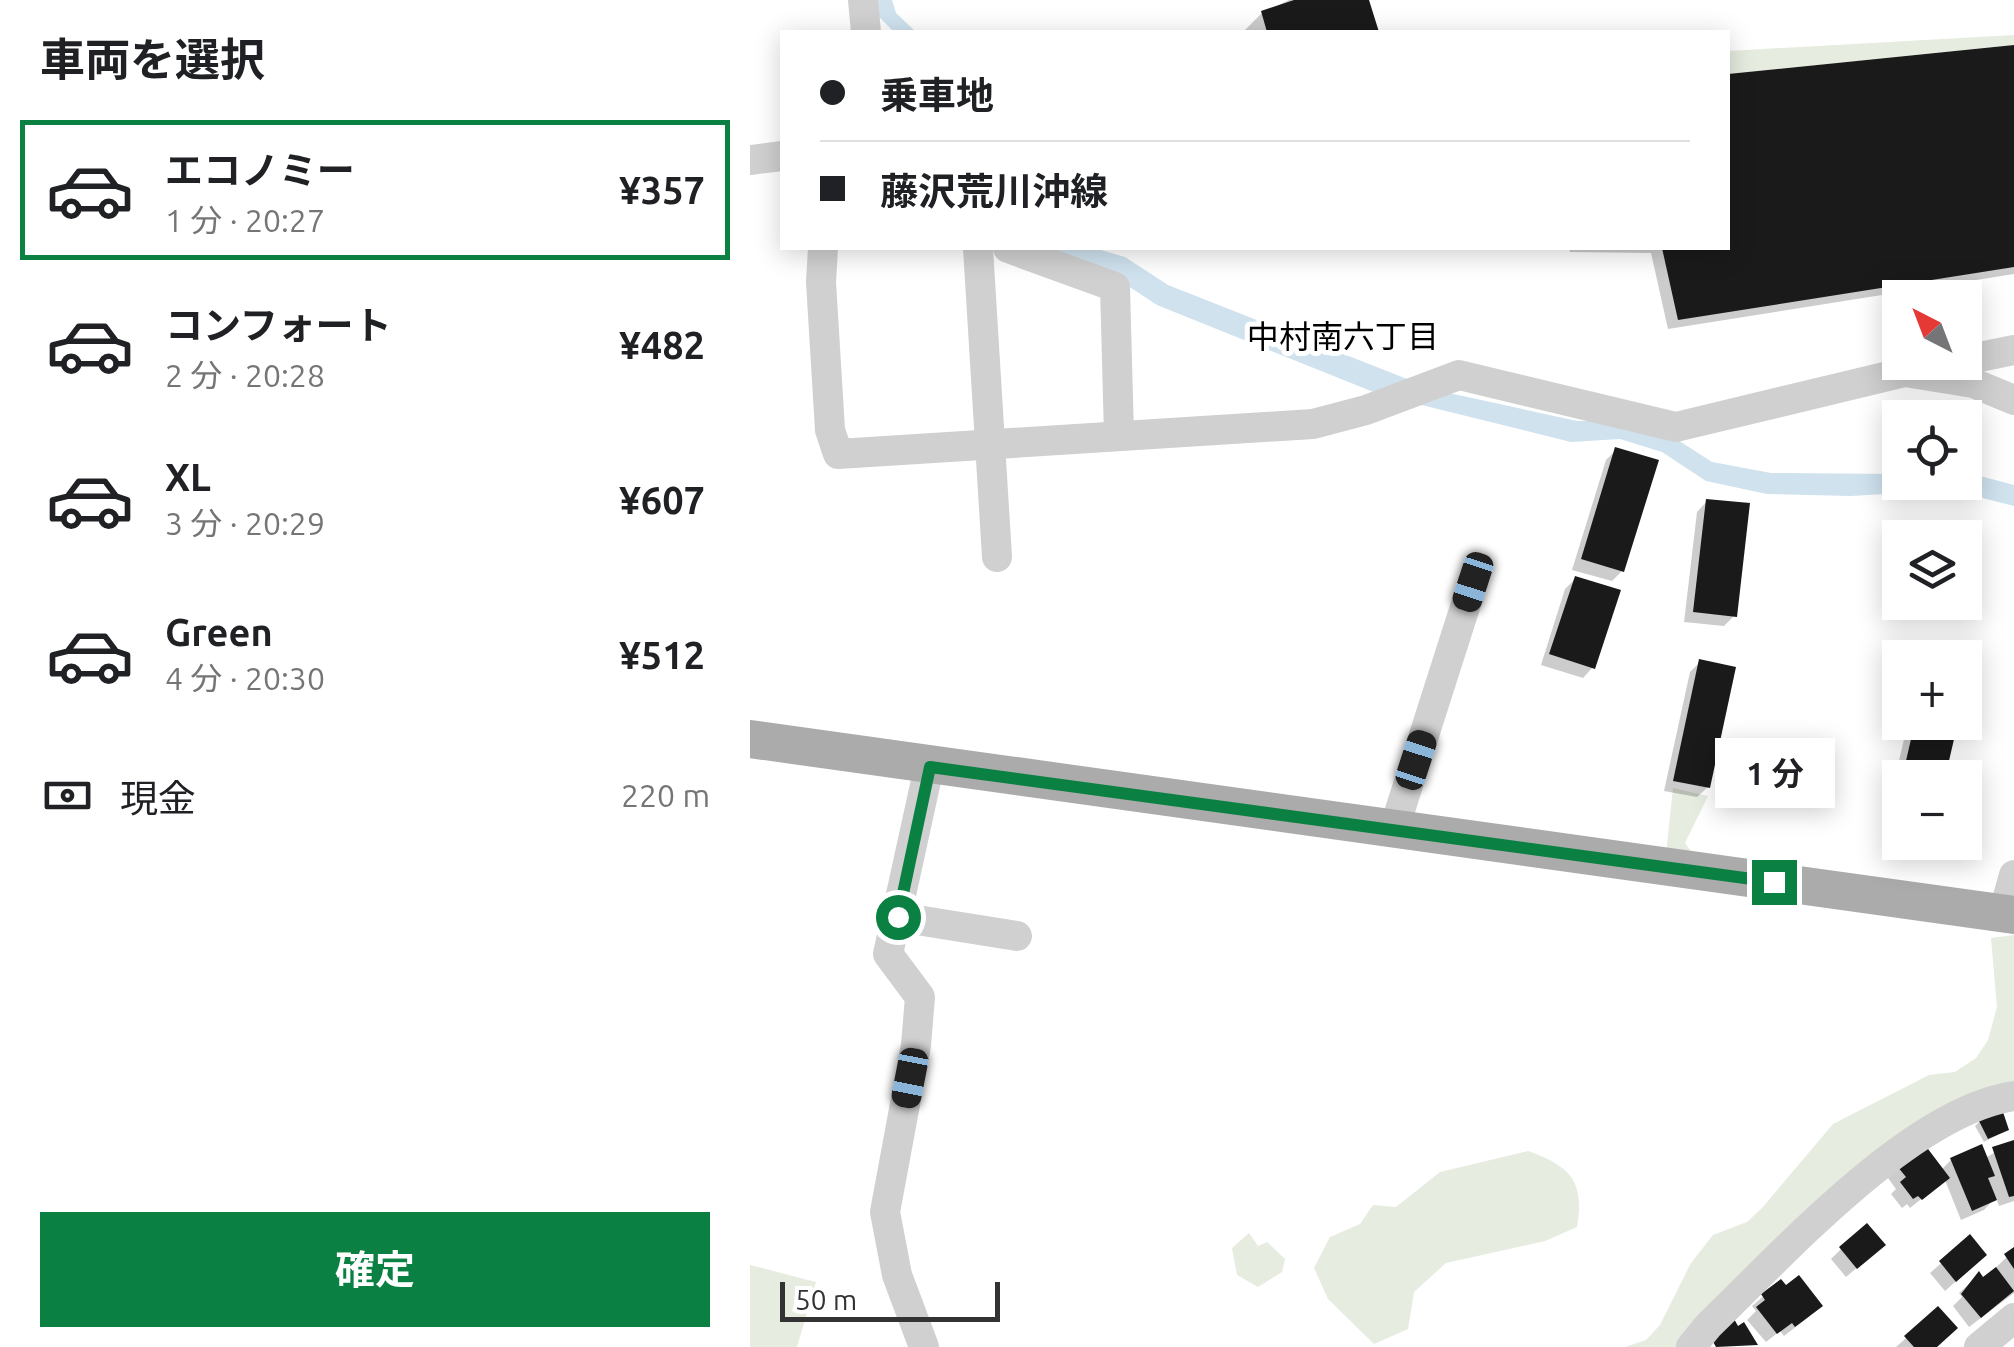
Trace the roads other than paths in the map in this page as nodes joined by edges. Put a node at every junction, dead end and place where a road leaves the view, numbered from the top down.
1 (862, 0) edge
2 (866, 30) edge
3 (780, 156) edge
4 (750, 160) edge
5 (824, 250) edge
6 (978, 250) edge
7 (1014, 250) edge
8 (2014, 350) edge
9 (1982, 357) edge
10 (1882, 378) edge
11 (1954, 380) edge
12 (2014, 400) edge
13 (1119, 435) junction
14 (990, 446) junction
15 (997, 557) dead end
16 (1473, 582) dead end
17 (750, 739) edge
18 (930, 767) junction
19 (1393, 832) junction
20 (2014, 875) edge
21 (2009, 915) edge
22 (898, 917) junction
23 (1017, 936) dead end
24 (2014, 1096) edge
25 (2014, 1318) edge
26 (924, 1347) edge
27 (1691, 1347) edge
28 (1978, 1347) edge

1 - 2 street
3 - 4 street
5 - 14 street
6 - 14 street
7 - 13 street
8 - 9 street
10 - 13 street
11 - 12 street
13 - 14 street
14 - 15 street
16 - 19 street
17 - 18 main road
18 - 19 main road
18 - 22 street
19 - 21 main road
20 - 21 street
22 - 23 street
22 - 26 street
24 - 27 street
25 - 28 street

